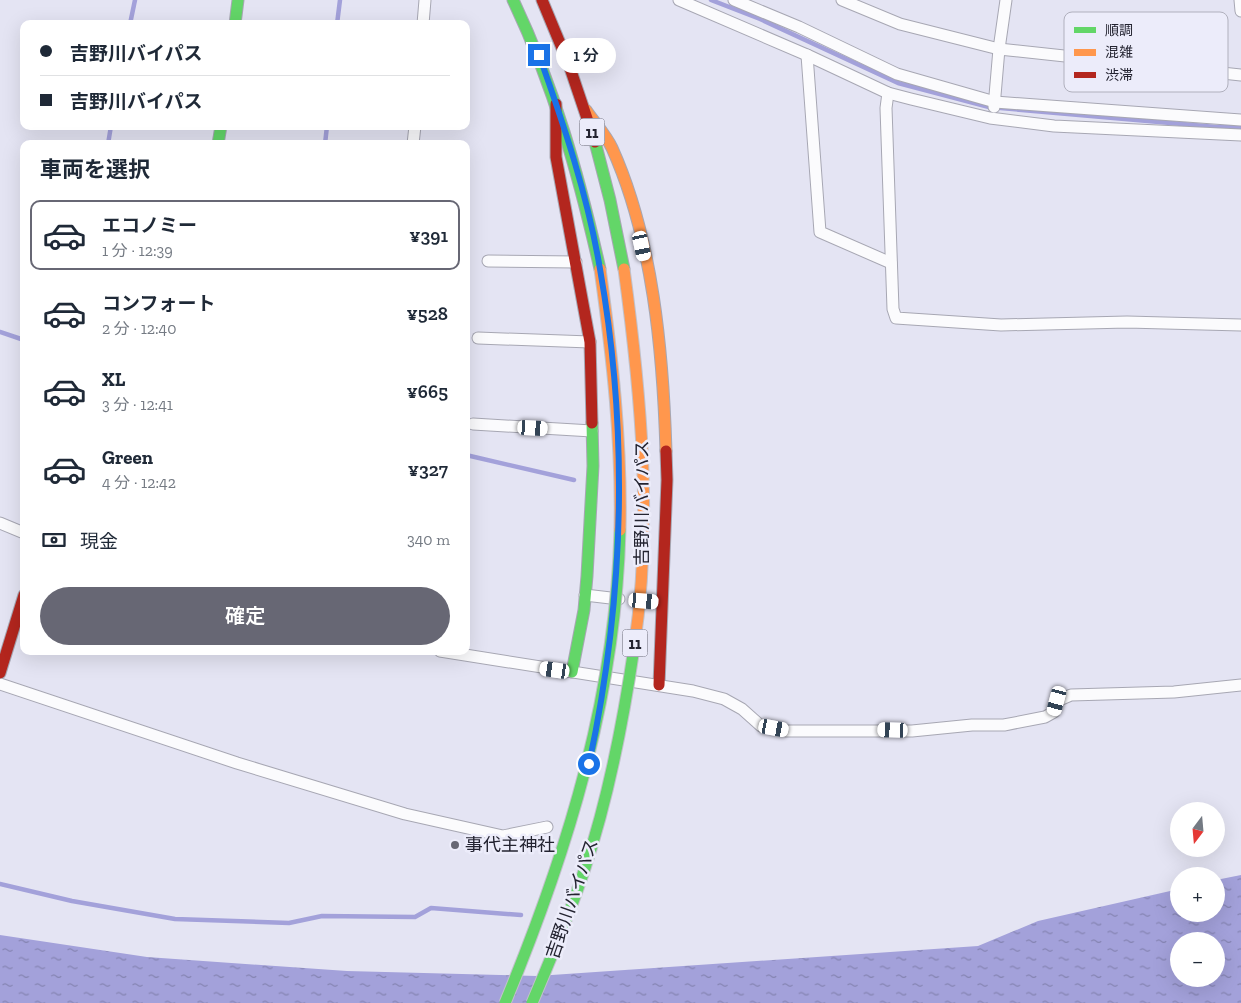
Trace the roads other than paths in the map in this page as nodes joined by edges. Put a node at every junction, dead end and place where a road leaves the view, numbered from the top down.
1 (238, 0) edge
2 (425, 0) edge
3 (513, 0) edge
4 (542, 0) edge
5 (554, 0) edge
6 (679, 0) edge
7 (734, 0) edge
8 (842, 0) edge
9 (1006, 0) edge
10 (1240, 0) edge
11 (1241, 11) edge
12 (550, 17) junction
13 (236, 20) edge
14 (423, 20) edge
15 (999, 49) junction
16 (807, 55) junction
17 (1064, 56) edge
18 (1228, 74) edge
19 (1241, 75) edge
20 (888, 93) junction
21 (556, 104) junction
22 (994, 109) junction
23 (586, 110) junction
24 (1241, 120) edge
25 (1241, 136) edge
26 (488, 261) dead end
27 (576, 262) junction
28 (891, 263) junction
29 (1241, 326) edge
30 (478, 338) dead end
31 (590, 342) junction
32 (473, 424) dead end
33 (592, 431) junction
34 (0, 523) edge
35 (20, 531) edge
36 (585, 596) junction
37 (663, 603) junction
38 (20, 608) edge
39 (465, 655) edge
40 (0, 672) edge
41 (572, 672) junction
42 (0, 684) edge
43 (659, 685) junction
44 (1241, 686) edge
45 (547, 827) dead end
46 (505, 1003) edge
47 (532, 1003) edge

1 - 13 main road
2 - 14 street
3 - 21 main road, 吉野川バイパス / 11
4 - 12 main road, 吉野川バイパス / 11
5 - 12 street
6 - 16 street
7 - 22 street
8 - 15 street
9 - 15 street
10 - 11 street
12 - 23 main road, 吉野川バイパス / 11
15 - 17 street
15 - 22 street
16 - 20 street
16 - 28 street
18 - 19 street
20 - 22 street
20 - 28 street
21 - 27 main road, 11
21 - 46 main road, 吉野川バイパス / 11, bridge
22 - 24 street
22 - 25 street
23 - 37 main road, 11
23 - 47 main road, 吉野川バイパス / 11, bridge
26 - 27 street
27 - 31 main road, 11
28 - 29 street
30 - 31 street
31 - 33 main road, 11
32 - 33 street
33 - 36 main road, 11
34 - 35 street
36 - 37 street
36 - 41 main road, 11
37 - 43 main road, 11
38 - 40 main road
39 - 41 street
41 - 43 street
42 - 45 street
43 - 44 street

